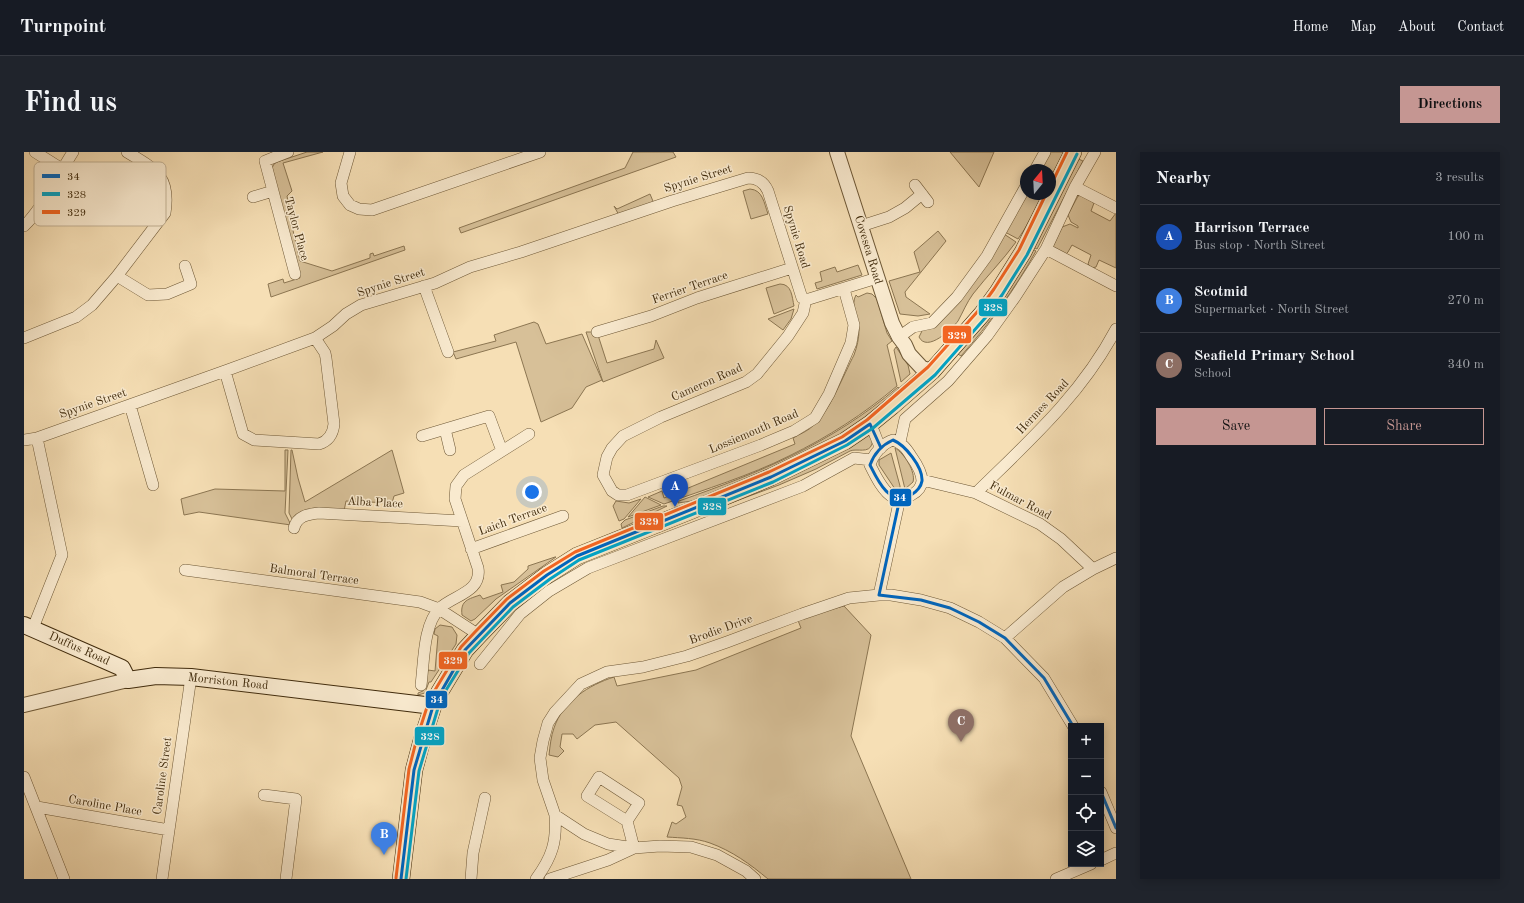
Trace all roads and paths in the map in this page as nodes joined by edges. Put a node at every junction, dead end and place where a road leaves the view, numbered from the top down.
1 (35, 152) edge
2 (73, 152) edge
3 (127, 152) edge
4 (288, 152) edge
5 (540, 152) edge
6 (838, 152) edge
7 (1045, 152) edge
8 (1073, 152) edge
9 (1095, 152) edge
10 (348, 153) edge
11 (263, 156) edge
12 (51, 162) edge
13 (67, 162) edge
14 (144, 162) edge
15 (1038, 164) edge
16 (762, 183) joint
17 (915, 185) dead end
18 (1075, 187) junction
19 (166, 190) edge
20 (273, 191) junction
21 (1020, 196) edge
22 (253, 197) dead end
23 (166, 207) edge
24 (1116, 208) edge
25 (34, 216) edge
26 (24, 226) edge
27 (155, 226) edge
28 (861, 226) junction
29 (1046, 249) junction
30 (185, 266) dead end
31 (792, 268) junction
32 (295, 274) dead end
33 (117, 276) junction
34 (877, 278) junction
35 (424, 286) junction
36 (1116, 286) edge
37 (844, 289) junction
38 (806, 299) junction
39 (1116, 329) edge
40 (597, 332) dead end
41 (24, 338) edge
42 (315, 338) junction
43 (902, 341) junction
44 (448, 352) dead end
45 (226, 371) junction
46 (932, 371) junction
47 (130, 405) junction
48 (445, 429) junction
49 (873, 429) junction
50 (529, 434) dead end
51 (422, 436) dead end
52 (37, 438) junction
53 (24, 440) edge
54 (900, 442) junction
55 (884, 446) junction
56 (450, 450) dead end
57 (502, 451) junction
58 (871, 460) junction
59 (603, 475) joint
60 (922, 480) junction
61 (153, 485) dead end
62 (976, 492) junction
63 (897, 498) junction
64 (563, 516) dead end
65 (462, 521) junction
66 (294, 528) dead end
67 (471, 549) junction
68 (1116, 558) edge
69 (1093, 569) junction
70 (185, 570) dead end
71 (879, 595) junction
72 (439, 608) junction
73 (28, 626) edge
74 (479, 636) junction
75 (1005, 638) junction
76 (480, 664) dead end
77 (191, 678) junction
78 (128, 680) junction
79 (421, 685) dead end
80 (24, 705) edge
81 (433, 706) junction
82 (1071, 723) edge
83 (24, 777) edge
84 (264, 795) dead end
85 (1102, 795) edge
86 (485, 798) dead end
87 (37, 807) junction
88 (555, 815) junction
89 (627, 821) junction
90 (1116, 828) edge
91 (169, 830) junction
92 (634, 848) junction
93 (1116, 854) edge
94 (1104, 859) edge
95 (1084, 867) edge
96 (64, 879) edge
97 (162, 879) edge
98 (286, 879) edge
99 (401, 879) edge
100 (471, 879) edge
101 (536, 879) edge
102 (550, 879) edge
103 (755, 879) edge
104 (1056, 879) edge

1 - 12 street
2 - 13 street
3 - 14 street
4 - 11 street, Taylor Place
5 - 10 street
6 - 28 street, Covesea Road
7 - 15 street
8 - 46 main road
9 - 18 street
11 - 20 street, Taylor Place
16 - 31 street, Spynie Road
16 - 35 street, Spynie Street
17 - 28 street
18 - 24 street
18 - 29 street
19 - 23 street
20 - 22 street, Taylor Place
20 - 32 street, Taylor Place
21 - 43 street
25 - 26 street
27 - 33 street
28 - 34 street, Covesea Road
29 - 36 street
29 - 54 street
30 - 33 street
31 - 38 street, Spynie Road
31 - 40 street, Ferrier Terrace
33 - 41 street
34 - 37 street
34 - 43 street, Covesea Road
35 - 42 street, Spynie Street
35 - 44 street
37 - 38 street
37 - 59 street, Lossiemouth Road
38 - 59 street, Cameron Road
39 - 62 street, Hermes Road
42 - 45 street, Spynie Street
42 - 45 street
43 - 46 street, Covesea Road
45 - 47 street, Spynie Street
46 - 49 main road
47 - 52 street, Spynie Street
47 - 61 street
48 - 51 street
48 - 56 street
48 - 57 street
49 - 55 street
49 - 74 main road
50 - 57 street
52 - 53 street, Spynie Street
52 - 73 street
54 - 55 street
54 - 60 street
55 - 58 street
57 - 65 street
58 - 63 street
58 - 76 street
60 - 62 street, Fulmar Road
60 - 63 street
62 - 69 street, Fulmar Road
63 - 71 street
64 - 67 street, Laich Terrace
65 - 66 street, Alba Place
65 - 67 street
67 - 72 street
68 - 69 street
69 - 75 street
70 - 72 street, Balmoral Terrace
71 - 75 street, Brodie Drive
71 - 88 street, Brodie Drive
72 - 74 street, Balmoral Terrace
72 - 79 street
73 - 78 main road, Duffus Road
74 - 81 main road
75 - 82 street, Brodie Drive
77 - 78 main road, Morriston Road
77 - 81 main road, Morriston Road
77 - 91 street, Caroline Street
78 - 80 street, Morriston Road
81 - 99 main road
83 - 87 street
84 - 98 street
85 - 90 street
86 - 100 street
87 - 91 street, Caroline Place
87 - 96 street
88 - 92 street
88 - 101 street, Brodie Drive
89 - 89 street
89 - 92 street
91 - 97 street, Caroline Street
92 - 102 street
92 - 103 street
93 - 94 street
95 - 104 street

